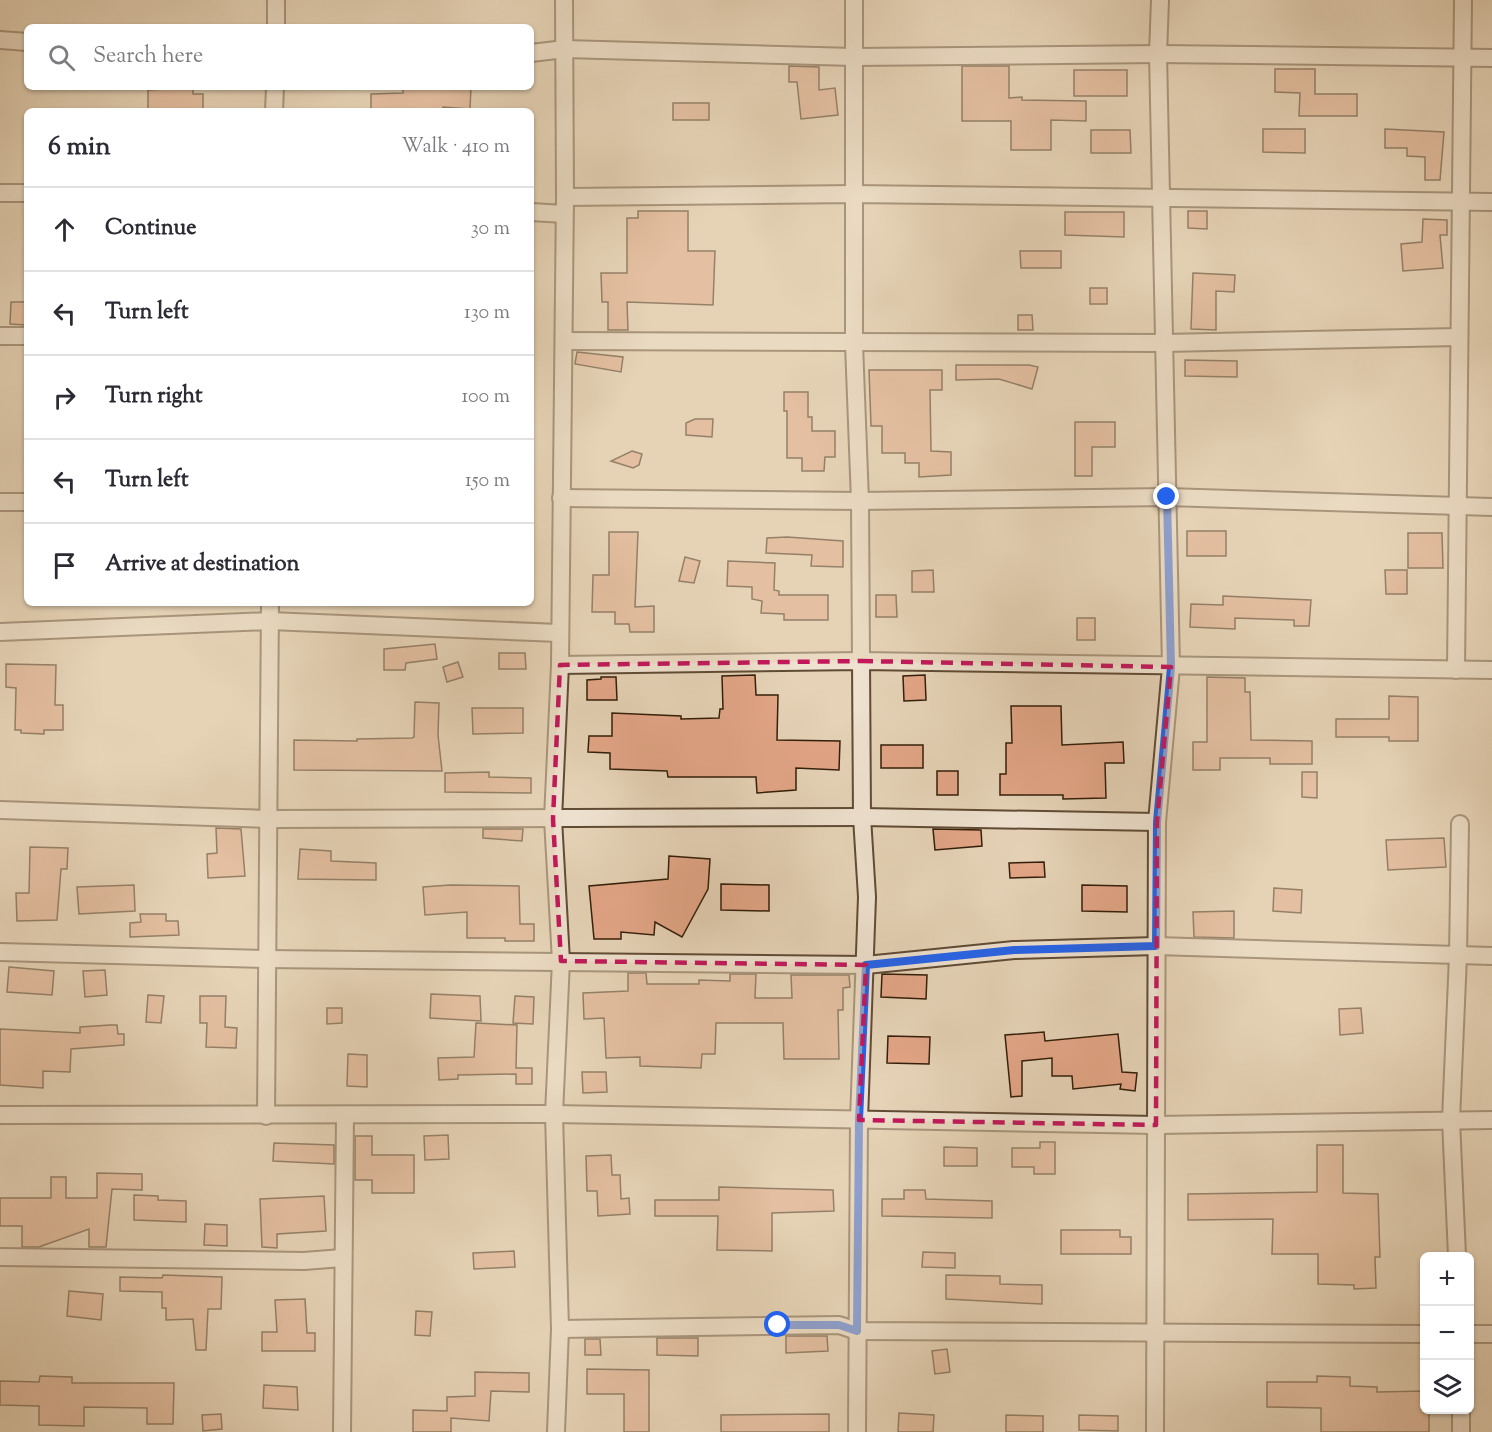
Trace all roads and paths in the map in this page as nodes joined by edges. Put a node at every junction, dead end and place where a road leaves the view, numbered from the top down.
1 (276, 0) edge
2 (564, 0) edge
3 (854, 0) edge
4 (1160, 0) edge
5 (1463, 0) edge
6 (276, 24) edge
7 (0, 40) edge
8 (24, 42) edge
9 (565, 49) junction
10 (534, 53) edge
11 (1158, 54) junction
12 (854, 57) junction
13 (1462, 57) junction
14 (1492, 58) edge
15 (275, 90) edge
16 (274, 108) edge
17 (0, 193) edge
18 (24, 193) edge
19 (854, 194) junction
20 (565, 197) junction
21 (1161, 197) junction
22 (1460, 200) junction
23 (1492, 202) edge
24 (534, 212) edge
25 (564, 214) junction
26 (0, 336) edge
27 (24, 336) edge
28 (1459, 337) junction
29 (564, 341) junction
30 (1164, 343) junction
31 (854, 344) junction
32 (1167, 497) junction
33 (561, 498) junction
34 (860, 501) junction
35 (0, 502) edge
36 (24, 502) edge
37 (1457, 507) junction
38 (1492, 507) edge
39 (270, 606) edge
40 (270, 621) junction
41 (0, 632) edge
42 (559, 633) junction
43 (861, 661) junction
44 (560, 665) junction
45 (1171, 667) junction
46 (1456, 670) junction
47 (1492, 670) edge
48 (0, 810) edge
49 (862, 817) junction
50 (269, 819) junction
51 (553, 819) junction
52 (1157, 822) junction
53 (1460, 824) dead end
54 (1156, 946) junction
55 (0, 952) edge
56 (1458, 956) junction
57 (1492, 956) edge
58 (267, 959) junction
59 (561, 961) junction
60 (866, 965) junction
61 (554, 1114) junction
62 (0, 1115) edge
63 (345, 1115) junction
64 (266, 1116) junction
65 (859, 1120) junction
66 (1451, 1120) junction
67 (1492, 1120) edge
68 (1156, 1125) junction
69 (1456, 1252) edge
70 (0, 1257) edge
71 (342, 1258) junction
72 (560, 1329) junction
73 (857, 1331) junction
74 (1156, 1332) junction
75 (1420, 1334) edge
76 (1474, 1334) edge
77 (1492, 1334) edge
78 (1461, 1414) edge
79 (342, 1432) edge
80 (556, 1432) edge
81 (857, 1432) edge
82 (1155, 1432) edge
83 (1461, 1432) edge

1 - 6 street
2 - 9 street
3 - 12 street
4 - 11 street
5 - 13 street
7 - 8 street
9 - 10 street
9 - 12 street
9 - 20 street
11 - 12 street
11 - 13 street
11 - 21 street
12 - 19 street
13 - 14 street
13 - 22 street
15 - 16 street
17 - 18 street
19 - 20 street
19 - 21 street
19 - 31 street
20 - 25 street
21 - 22 street
21 - 30 street
22 - 23 street
22 - 28 street
24 - 25 street
25 - 29 street
26 - 27 street
28 - 30 street
28 - 37 street
29 - 31 street
29 - 33 street
30 - 31 street
30 - 32 street
31 - 34 street
32 - 34 street
32 - 37 street
32 - 45 street
33 - 34 street
33 - 42 street
34 - 43 street
35 - 36 street
37 - 38 street
37 - 46 street
39 - 40 street
40 - 41 street
40 - 42 street
40 - 50 street
42 - 44 street
43 - 44 street
43 - 45 street
43 - 49 street
44 - 51 street
45 - 46 street
45 - 52 street
46 - 47 street
48 - 50 street
49 - 51 street
49 - 52 street
49 - 60 street
50 - 51 street
50 - 58 street
51 - 59 street
52 - 54 street
53 - 56 street
54 - 56 street
54 - 60 street
54 - 68 street
55 - 58 street
56 - 57 street
56 - 66 street
58 - 59 street
58 - 64 street
59 - 60 street
59 - 61 street
60 - 65 street
61 - 63 street
61 - 65 street
61 - 72 street
62 - 64 street
63 - 64 street
63 - 71 street
65 - 68 street
65 - 73 street
66 - 67 street
66 - 68 street
66 - 69 street
68 - 74 street
70 - 71 street
71 - 79 street
72 - 73 street
72 - 80 street
73 - 74 street
73 - 81 street
74 - 75 street
74 - 82 street
76 - 77 street
78 - 83 street

